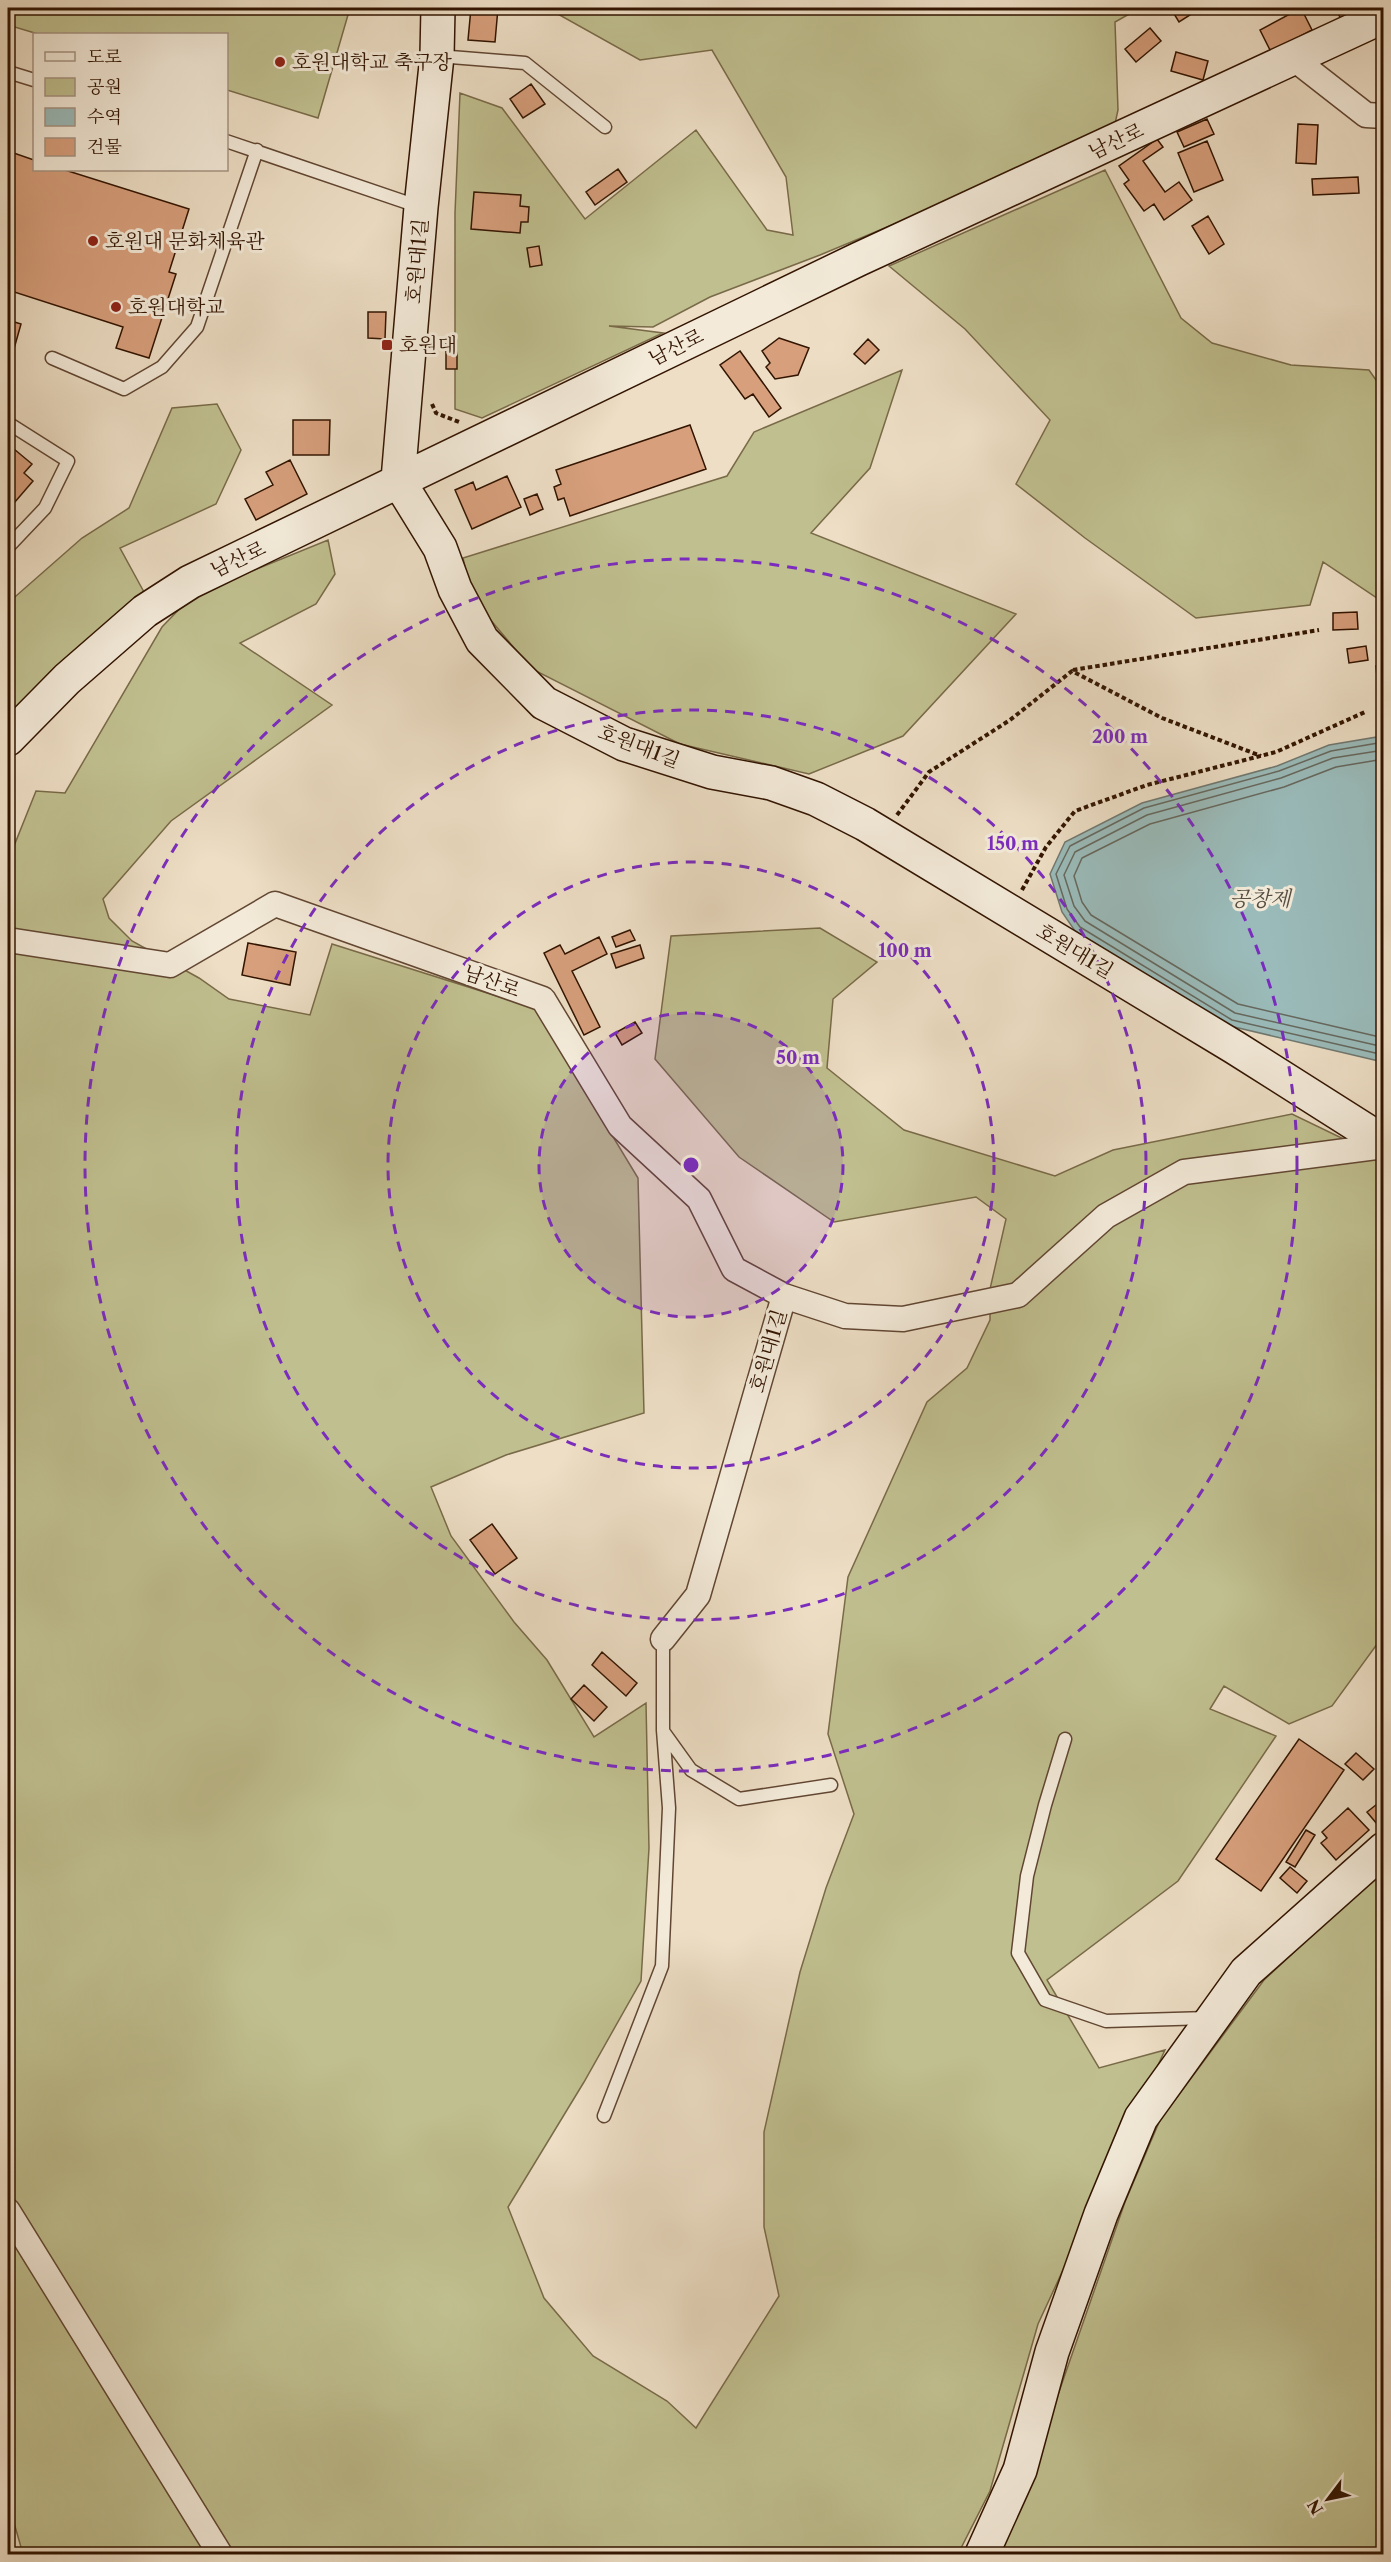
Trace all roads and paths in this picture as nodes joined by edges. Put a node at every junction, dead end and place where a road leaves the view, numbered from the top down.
1 (438, 8) edge
2 (1383, 16) edge
3 (437, 56) junction
4 (1293, 58) junction
5 (8, 72) edge
6 (33, 80) edge
7 (1383, 116) edge
8 (605, 127) dead end
9 (228, 142) edge
10 (257, 150) junction
11 (421, 207) junction
12 (52, 358) dead end
13 (8, 423) edge
14 (398, 480) junction
15 (8, 547) edge
16 (1319, 630) dead end
17 (1072, 670) junction
18 (1365, 712) dead end
19 (8, 739) edge
20 (1261, 756) junction
21 (883, 835) junction
22 (1010, 912) junction
23 (8, 940) edge
24 (1383, 1144) edge
25 (784, 1296) junction
26 (663, 1639) joint
27 (663, 1730) junction
28 (1065, 1739) dead end
29 (831, 1785) dead end
30 (1383, 1849) edge
31 (1213, 2018) junction
32 (604, 2116) dead end
33 (8, 2211) edge
34 (220, 2554) edge
35 (982, 2554) edge

1 - 3 street, 호원대1길
2 - 4 street, 남산로
3 - 8 lane
3 - 11 street, 호원대1길
4 - 7 street
4 - 14 street, 남산로
5 - 6 lane
9 - 10 lane
10 - 11 lane
10 - 12 lane
11 - 14 street, 호원대1길
13 - 15 lane
14 - 19 street, 남산로
14 - 21 street, 호원대1길
16 - 17 path
17 - 20 path
17 - 21 path
18 - 20 path
20 - 22 path
21 - 22 street, 호원대1길
22 - 24 street, 호원대1길
23 - 25 street, 남산로
24 - 25 street, 호원대1길
25 - 26 street, 호원대1길
26 - 27 lane
27 - 29 lane
27 - 32 lane
28 - 31 lane
30 - 31 street
31 - 35 street
33 - 34 street

